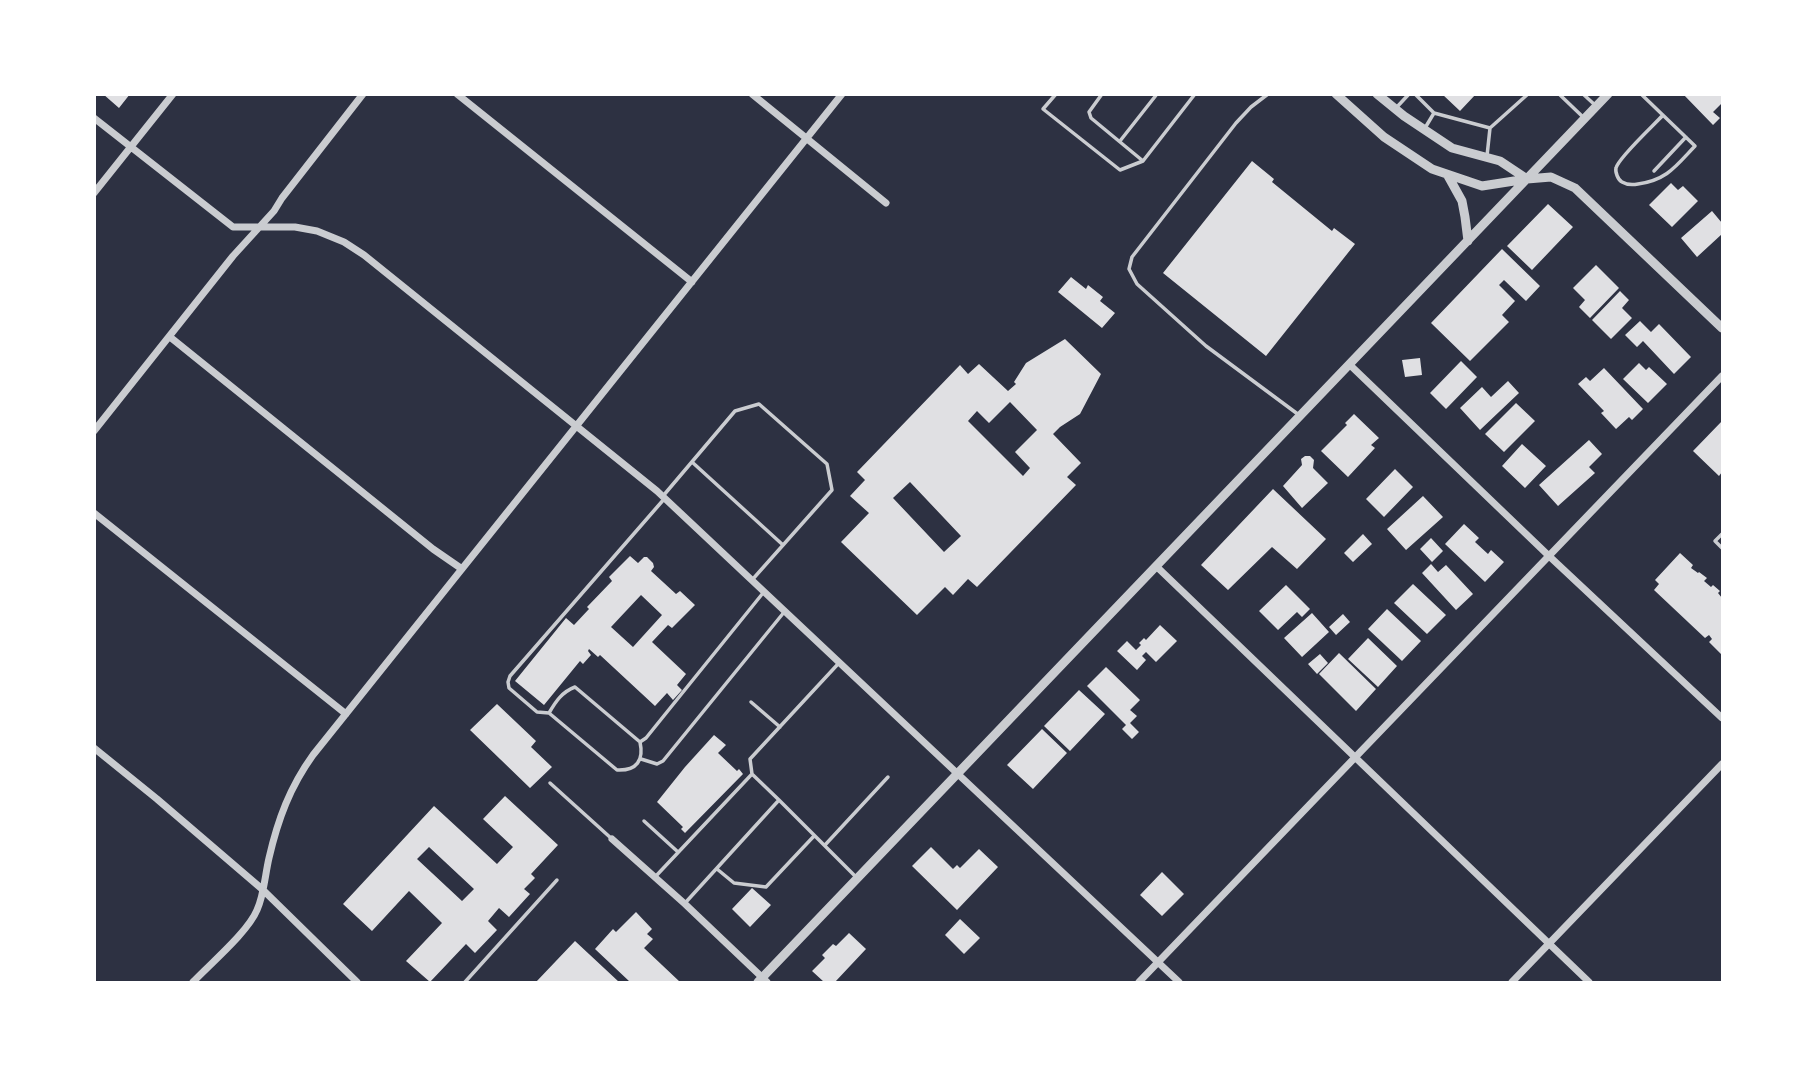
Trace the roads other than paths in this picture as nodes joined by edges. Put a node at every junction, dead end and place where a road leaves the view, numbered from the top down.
1 (173, 94) edge
2 (363, 94) edge
3 (457, 94) edge
4 (752, 94) edge
5 (842, 94) edge
6 (1056, 94) edge
7 (1102, 94) edge
8 (1157, 94) edge
9 (1195, 94) edge
10 (1268, 94) edge
11 (1336, 94) edge
12 (1377, 94) edge
13 (1409, 94) edge
14 (1415, 94) edge
15 (1424, 94) edge
16 (1517, 94) edge
17 (1528, 94) edge
18 (1559, 94) edge
19 (1583, 94) edge
20 (1608, 94) edge
21 (1641, 94) edge
22 (1419, 99) junction
23 (1522, 100) junction
24 (1597, 107) junction
25 (1395, 109) junction
26 (1434, 113) junction
27 (1663, 115) junction
28 (94, 118) edge
29 (1585, 119) junction
30 (1490, 128) junction
31 (1424, 129) junction
32 (1686, 137) junction
33 (807, 139) junction
34 (1120, 141) junction
35 (131, 147) junction
36 (1487, 158) junction
37 (1143, 161) junction
38 (1654, 171) dead end
39 (1447, 174) junction
40 (1527, 179) junction
41 (94, 193) edge
42 (886, 203) dead end
43 (259, 228) junction
44 (1468, 241) junction
45 (692, 282) junction
46 (1723, 328) edge
47 (170, 337) junction
48 (1350, 365) junction
49 (1723, 376) edge
50 (1301, 416) junction
51 (576, 426) junction
52 (94, 431) edge
53 (692, 462) junction
54 (664, 497) junction
55 (94, 513) edge
56 (1723, 534) edge
57 (783, 545) junction
58 (1723, 548) edge
59 (1549, 556) junction
60 (1156, 566) junction
61 (462, 569) junction
62 (752, 580) junction
63 (765, 592) junction
64 (785, 611) junction
65 (840, 662) junction
66 (751, 702) dead end
67 (549, 713) junction
68 (346, 714) junction
69 (1723, 718) edge
70 (780, 727) junction
71 (640, 742) junction
72 (94, 748) edge
73 (641, 759) junction
74 (1355, 759) junction
75 (1723, 764) edge
76 (958, 772) junction
77 (752, 774) junction
78 (888, 777) dead end
79 (550, 783) dead end
80 (779, 800) junction
81 (644, 821) dead end
82 (814, 836) junction
83 (612, 839) joint
84 (825, 845) junction
85 (678, 852) junction
86 (717, 869) junction
87 (655, 877) junction
88 (857, 878) junction
89 (557, 880) dead end
90 (262, 889) junction
91 (685, 904) junction
92 (1549, 944) junction
93 (1159, 962) junction
94 (762, 981) edge
95 (193, 982) edge
96 (357, 982) edge
97 (465, 982) edge
98 (1139, 982) edge
99 (1180, 982) edge
100 (1512, 982) edge
101 (1589, 982) edge

1 - 35 street
2 - 43 street
3 - 45 street
4 - 33 street
5 - 33 street
6 - 37 lane
7 - 34 lane
8 - 34 lane
9 - 37 lane
10 - 50 lane
11 - 39 street
12 - 25 street
13 - 25 lane
14 - 22 lane
15 - 22 lane
16 - 23 lane
17 - 23 lane
18 - 29 lane
19 - 24 lane
20 - 24 street
21 - 27 lane
22 - 26 lane
23 - 30 lane
24 - 29 street
25 - 31 street
26 - 30 lane
26 - 31 lane
27 - 32 lane
27 - 32 lane
28 - 35 street
29 - 40 street
30 - 36 lane
31 - 36 street
32 - 38 lane
33 - 42 street
33 - 45 street
34 - 37 lane
35 - 41 street
35 - 43 street
36 - 40 street
39 - 40 street
39 - 44 street
40 - 44 street
40 - 46 street
43 - 47 street
43 - 51 street
44 - 48 street
45 - 51 street
47 - 52 street
47 - 61 street
48 - 50 street
48 - 59 street
49 - 59 street
50 - 60 street
51 - 54 street
51 - 61 street
53 - 54 lane
53 - 57 lane
53 - 57 lane
54 - 62 street
54 - 67 lane
55 - 68 street
56 - 58 lane
57 - 62 lane
59 - 69 street
59 - 74 street
60 - 74 street
60 - 76 street
61 - 68 street
62 - 63 street
63 - 64 street
63 - 71 lane
64 - 65 street
64 - 73 lane
65 - 70 lane
65 - 76 street
66 - 70 lane
67 - 71 lane
67 - 73 lane
68 - 90 street
70 - 77 lane
71 - 73 lane
72 - 90 street
74 - 92 street
74 - 93 street
75 - 92 street
76 - 88 street
76 - 93 street
77 - 80 lane
77 - 85 lane
78 - 84 lane
79 - 83 lane
80 - 82 lane
80 - 86 lane
81 - 85 lane
82 - 84 lane
82 - 86 lane
83 - 87 street
84 - 88 lane
85 - 87 lane
86 - 91 lane
87 - 91 street
88 - 94 street
89 - 97 lane
90 - 95 street
90 - 96 street
91 - 94 street
92 - 100 street
92 - 101 street
93 - 98 street
93 - 99 street

